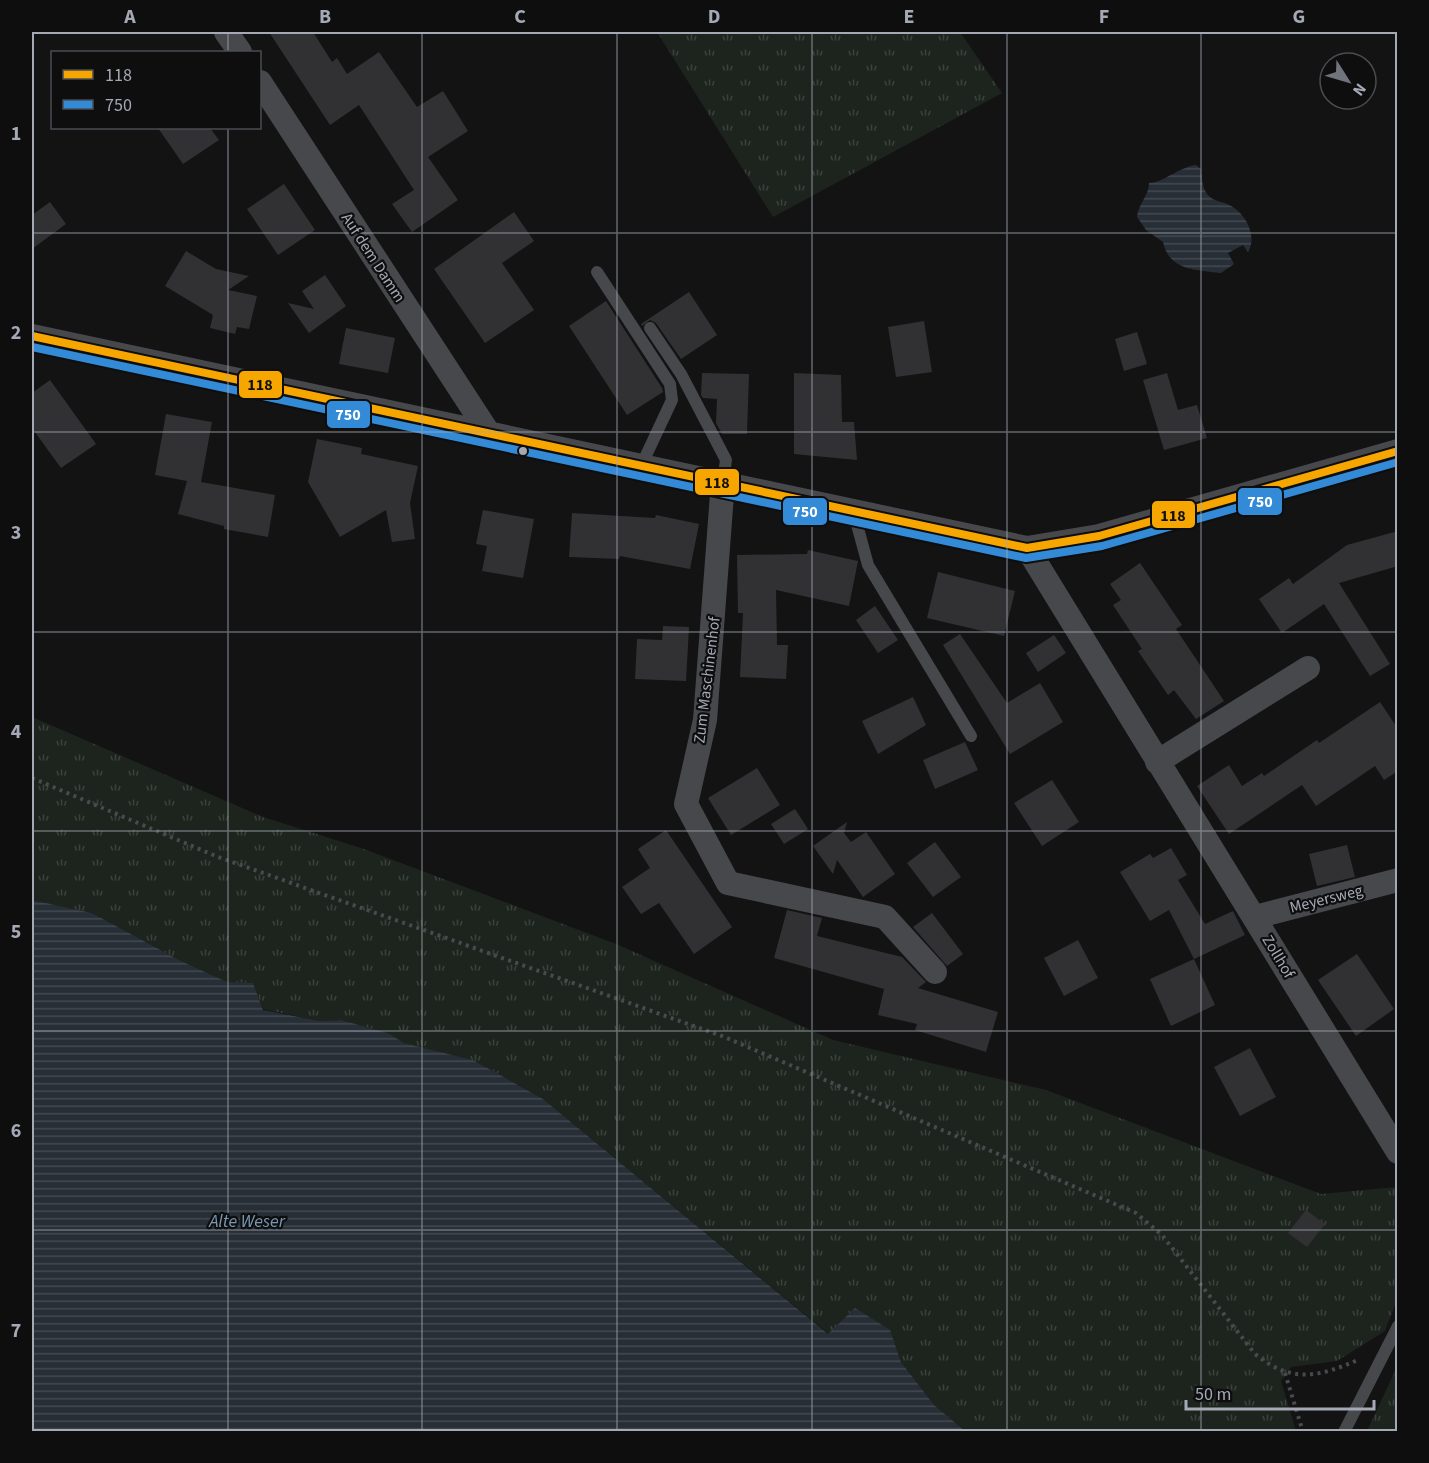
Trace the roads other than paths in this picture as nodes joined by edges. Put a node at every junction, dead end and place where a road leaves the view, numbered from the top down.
1 (226, 32) edge
2 (239, 51) edge
3 (261, 84) edge
4 (597, 272) dead end
5 (650, 328) dead end
6 (32, 336) edge
7 (488, 432) junction
8 (1398, 451) edge
9 (642, 464) junction
10 (723, 481) junction
11 (853, 510) junction
12 (1027, 548) junction
13 (1308, 668) dead end
14 (971, 736) dead end
15 (1158, 762) junction
16 (1398, 880) edge
17 (1255, 916) junction
18 (935, 972) dead end
19 (1398, 1152) edge
20 (1395, 1331) edge
21 (1344, 1431) edge

1 - 2 street
3 - 7 street, Auf dem Damm
4 - 9 lane
5 - 10 lane
6 - 7 street
7 - 9 street
8 - 12 street
9 - 10 street
10 - 11 street
10 - 18 street, Zum Maschinenhof
11 - 12 street
11 - 14 lane
12 - 15 street, Zollhof
13 - 15 street
15 - 17 street, Zollhof
16 - 17 street, Meyersweg
17 - 19 street, Zollhof
20 - 21 lane

